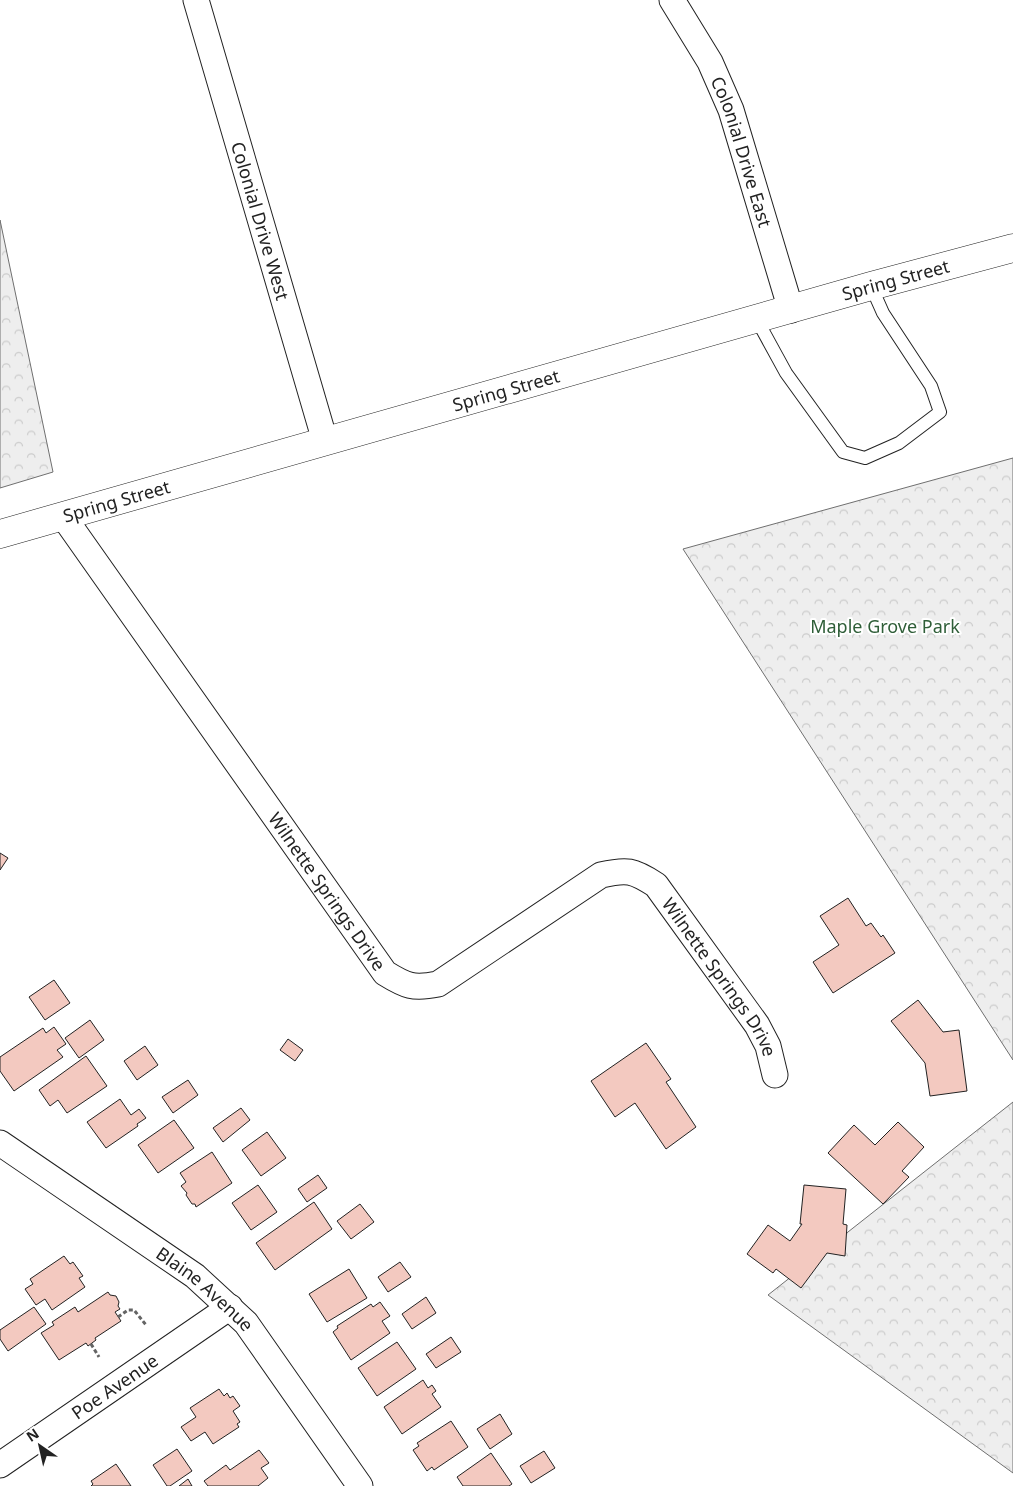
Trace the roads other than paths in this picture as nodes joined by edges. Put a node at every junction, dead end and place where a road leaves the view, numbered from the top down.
1 (196, 0) edge
2 (672, 0) edge
3 (1013, 248) edge
4 (871, 286) junction
5 (791, 310) junction
6 (757, 320) junction
7 (325, 441) junction
8 (63, 516) junction
9 (0, 534) edge
10 (775, 1075) dead end
11 (0, 1142) edge
12 (230, 1308) junction
13 (0, 1465) edge
14 (360, 1486) edge

1 - 7 street, Colonial Drive West
2 - 5 street, Colonial Drive East
3 - 4 main road, Spring Street
4 - 5 main road, Spring Street
4 - 6 lane
5 - 6 main road, Spring Street
6 - 7 main road, Spring Street
7 - 8 main road, Spring Street
8 - 9 main road, Spring Street
8 - 10 street, Wilnette Springs Drive
11 - 12 street, Blaine Avenue
12 - 13 street, Poe Avenue
12 - 14 street, Blaine Avenue

